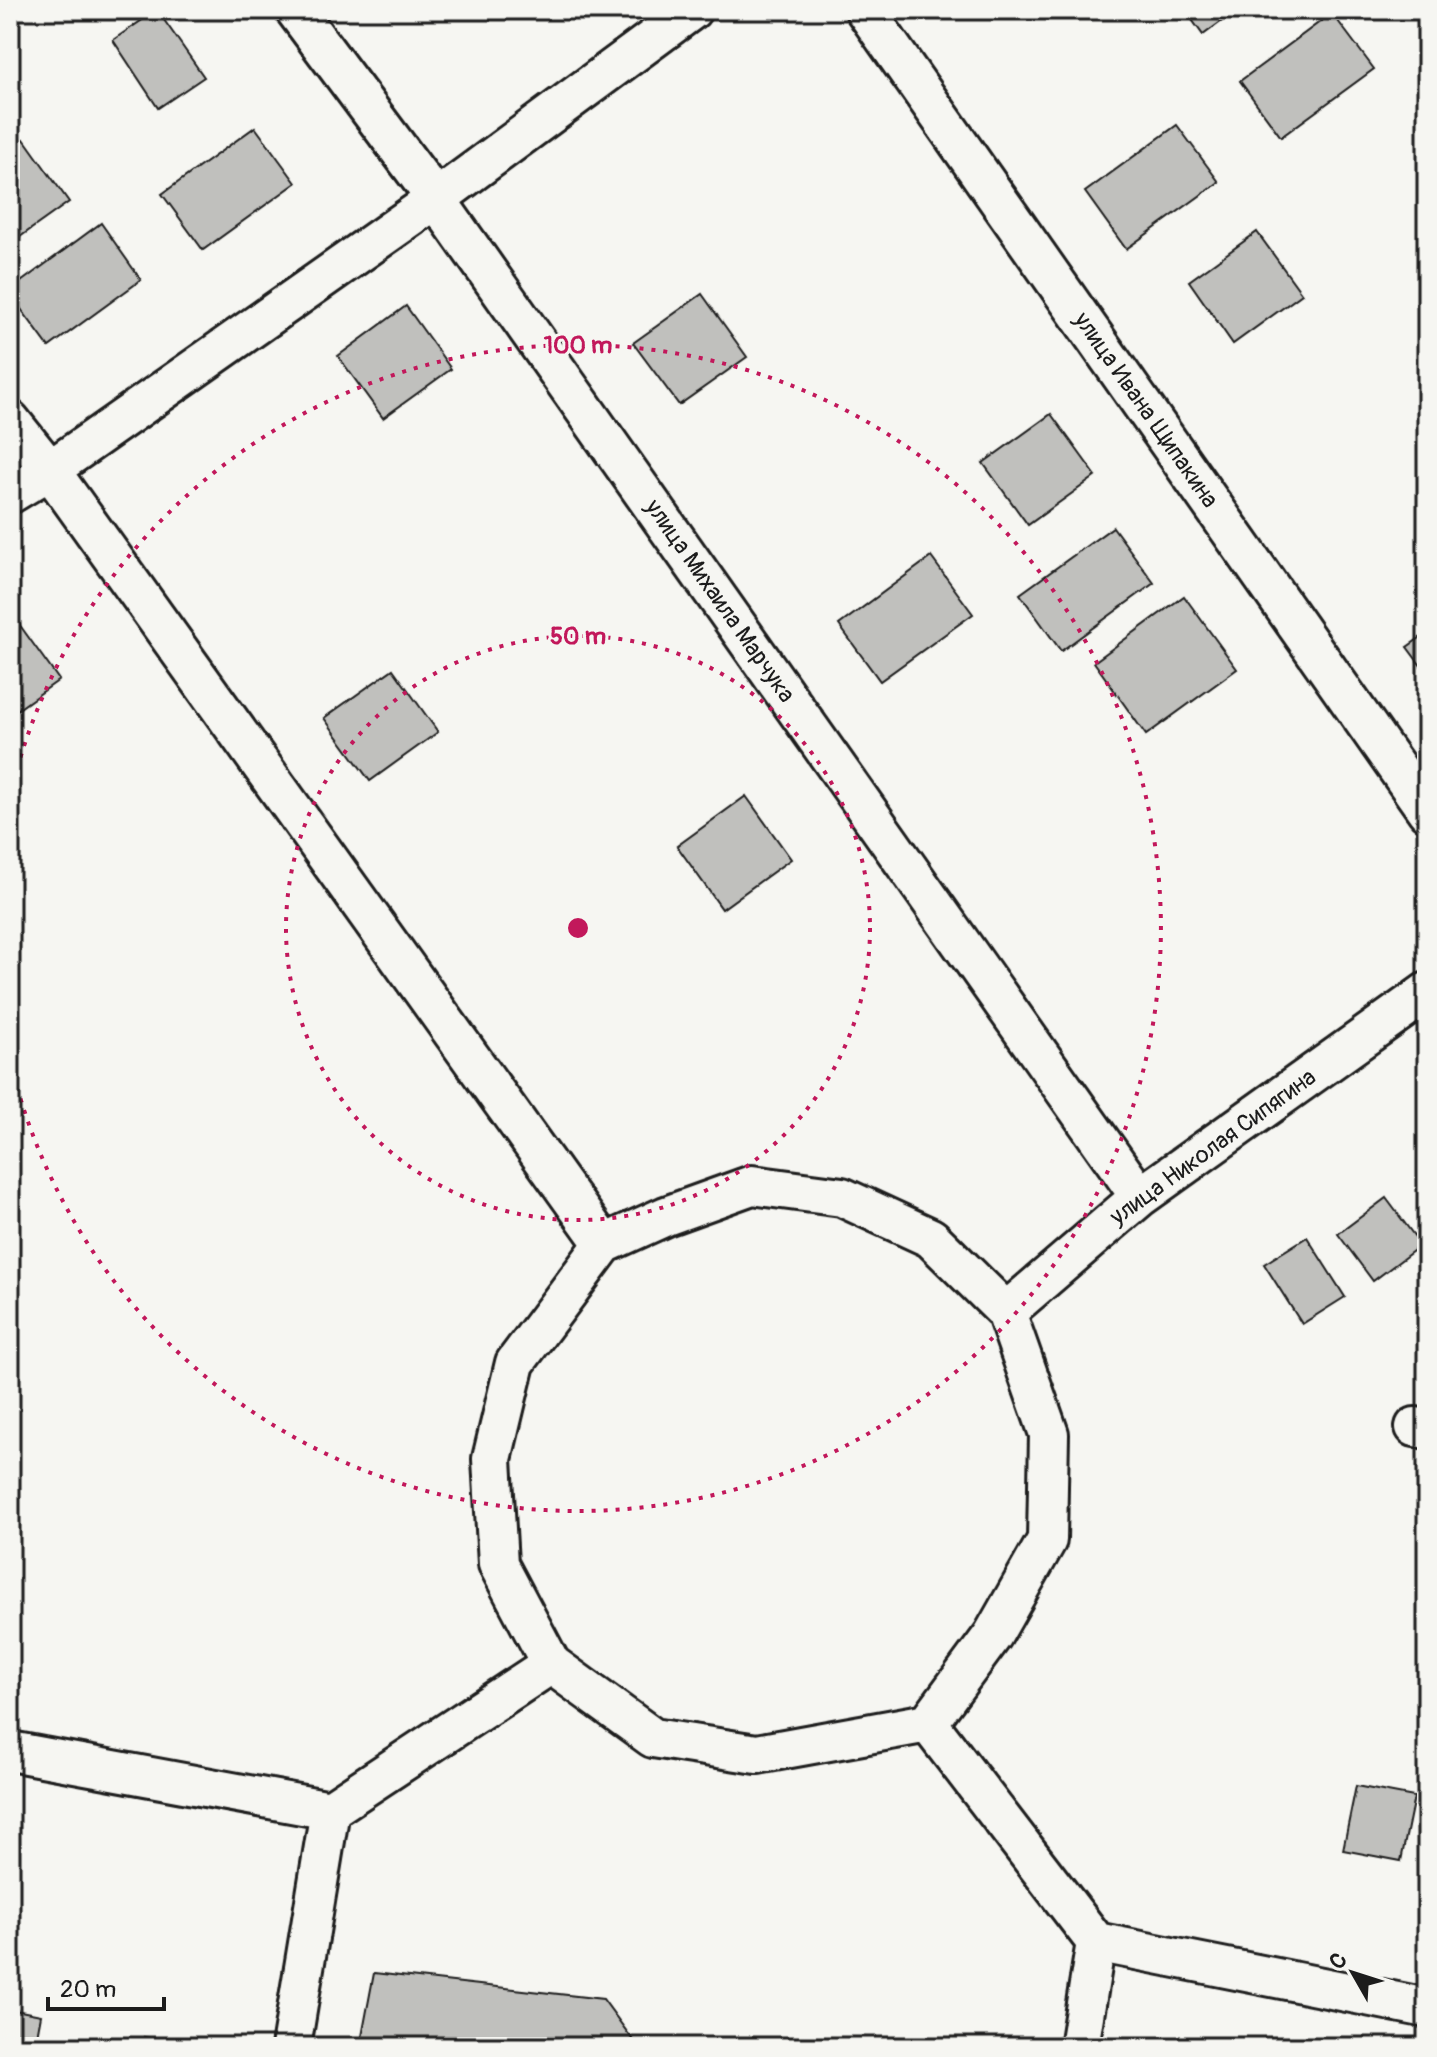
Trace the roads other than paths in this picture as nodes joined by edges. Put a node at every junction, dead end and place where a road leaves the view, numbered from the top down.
1 (295, 10) edge
2 (692, 10) edge
3 (865, 10) edge
4 (436, 199) junction
5 (10, 420) edge
6 (50, 470) junction
7 (10, 494) edge
8 (1427, 811) edge
9 (1427, 992) edge
10 (1140, 1197) junction
11 (604, 1244) junction
12 (1006, 1312) junction
13 (551, 1664) junction
14 (928, 1723) junction
15 (10, 1751) edge
16 (330, 1810) junction
17 (1096, 1942) junction
18 (1427, 2008) edge
19 (291, 2047) edge
20 (1079, 2047) edge

1 - 4 street, улица Михаила Марчука
2 - 4 street
3 - 8 street, улица Ивана Щипакина
4 - 6 street
4 - 10 street, улица Михаила Марчука
5 - 6 street
6 - 7 street
6 - 11 street
9 - 10 street, улица Николая Сипягина
10 - 12 street, улица Николая Сипягина
11 - 12 street
11 - 13 street
12 - 14 street
13 - 14 street
13 - 16 street
14 - 17 street
15 - 16 street
16 - 19 street
17 - 18 street
17 - 20 street

